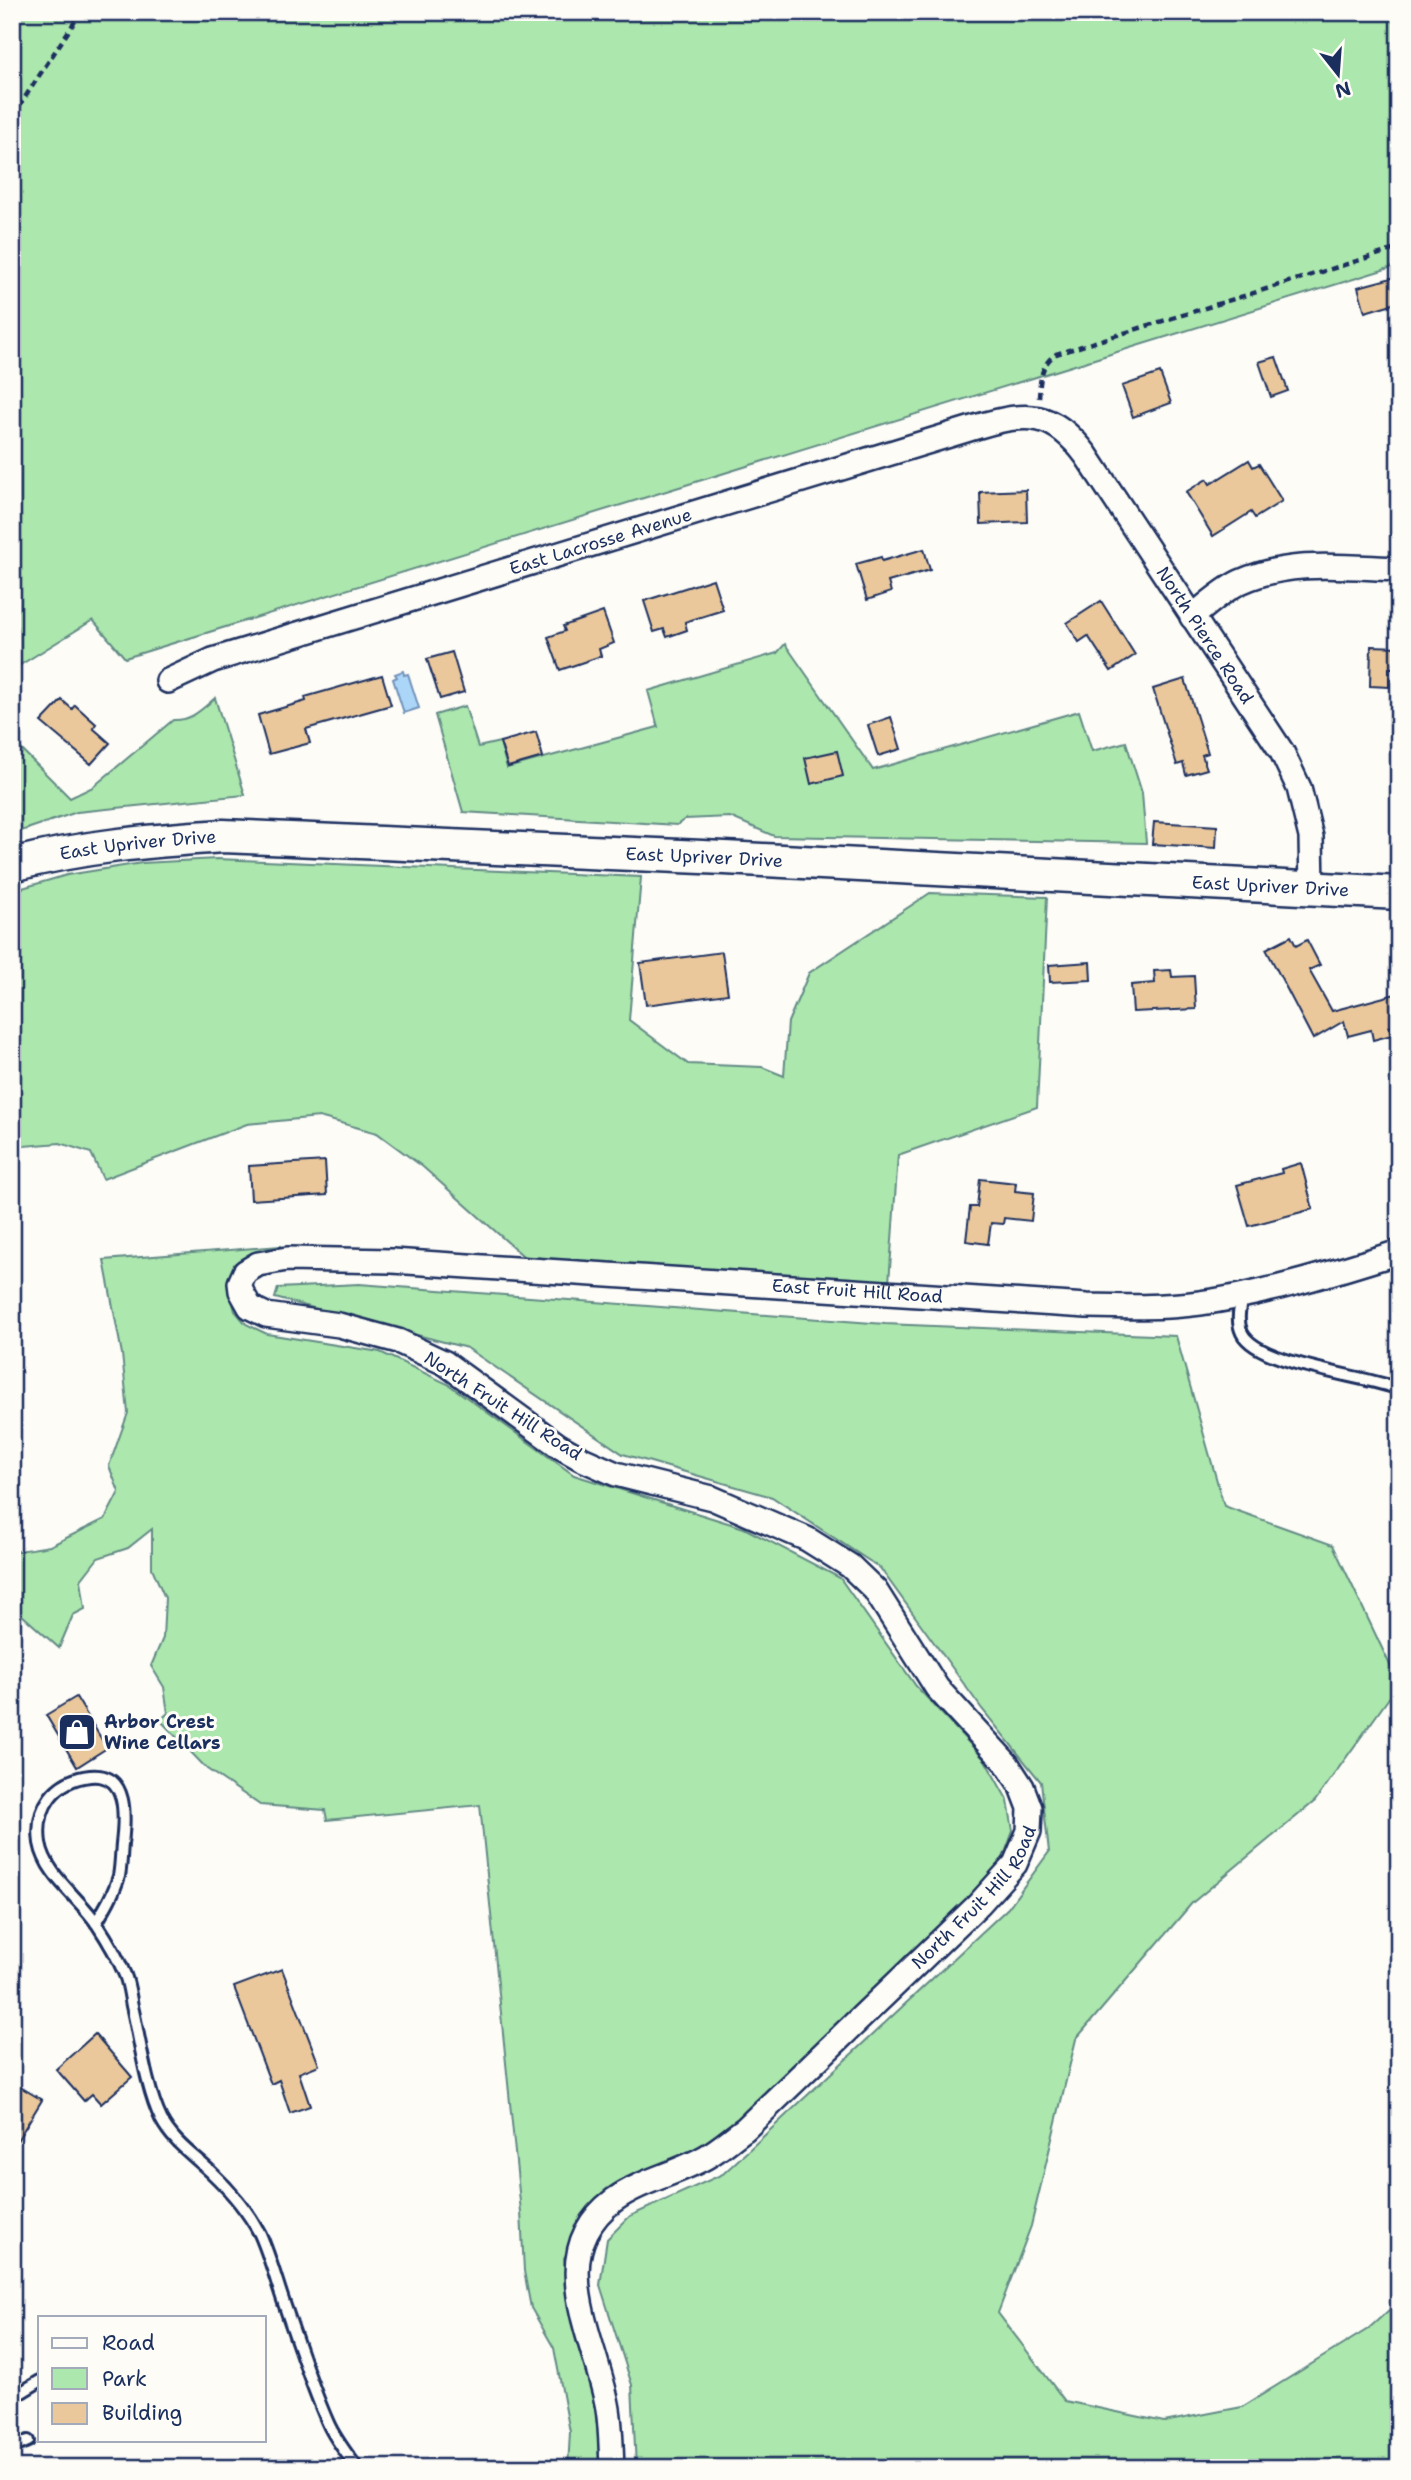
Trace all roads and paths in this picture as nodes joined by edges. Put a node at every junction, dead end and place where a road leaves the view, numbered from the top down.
1 (81, 12) edge
2 (12, 117) edge
3 (1399, 248) edge
4 (1037, 417) junction
5 (1399, 569) edge
6 (1192, 617) junction
7 (168, 681) dead end
8 (12, 865) edge
9 (1312, 888) junction
10 (1399, 893) edge
11 (1399, 1252) edge
12 (311, 1259) joint
13 (1242, 1295) junction
14 (1399, 1390) edge
15 (96, 1923) junction
16 (38, 2382) edge
17 (12, 2398) edge
18 (28, 2441) dead end
19 (12, 2448) edge
20 (357, 2468) edge
21 (612, 2468) edge

1 - 2 path
3 - 4 path
4 - 6 street, North Pierce Road
4 - 7 street, East Lacrosse Avenue
5 - 6 street
6 - 9 street, North Pierce Road
8 - 9 street, East Upriver Drive
9 - 10 street, East Upriver Drive
11 - 13 street, East Fruit Hill Road
12 - 13 street, East Fruit Hill Road
12 - 21 street, North Fruit Hill Road
13 - 14 lane
15 - 15 lane
15 - 20 lane
16 - 17 lane
18 - 19 lane

